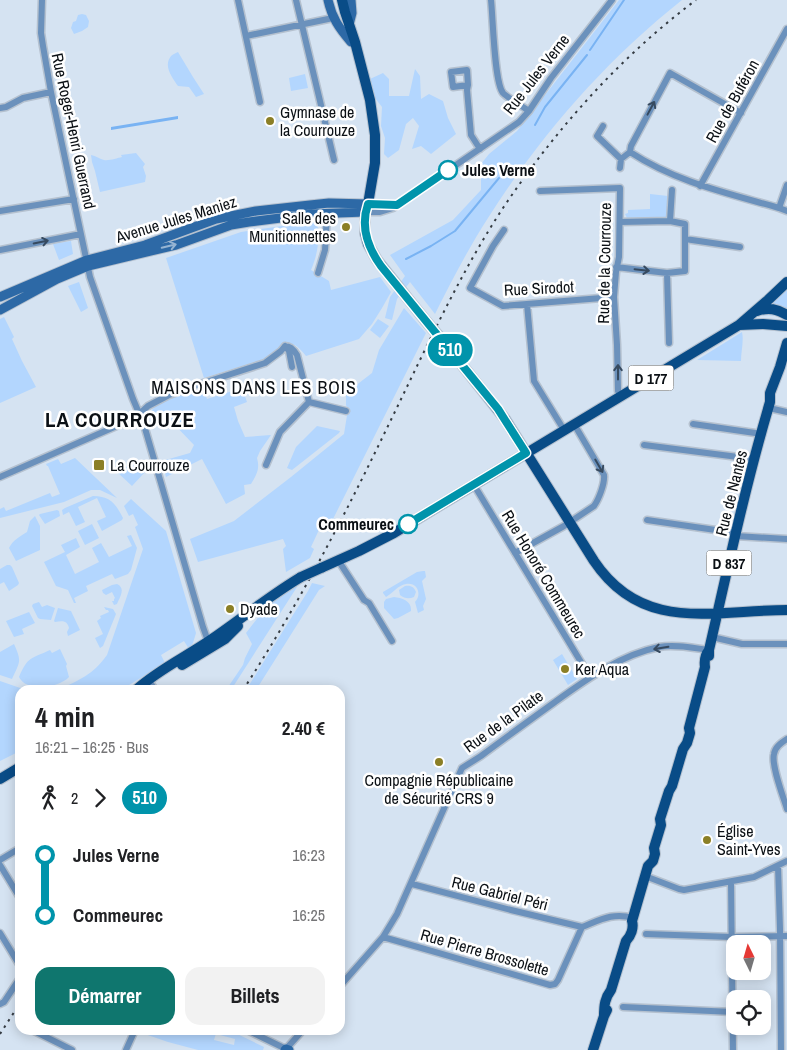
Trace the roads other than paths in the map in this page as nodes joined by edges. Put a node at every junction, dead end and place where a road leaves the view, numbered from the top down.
1 (42, 0) edge
2 (238, 0) edge
3 (296, 0) edge
4 (328, 0) edge
5 (338, 0) edge
6 (342, 0) edge
7 (351, 0) edge
8 (492, 0) edge
9 (612, 0) edge
10 (333, 18) junction
11 (302, 24) junction
12 (349, 25) junction
13 (787, 29) edge
14 (246, 36) junction
15 (351, 42) junction
16 (359, 58) junction
17 (468, 85) dead end
18 (50, 92) junction
19 (260, 102) dead end
20 (0, 108) edge
21 (529, 111) junction
22 (741, 113) junction
23 (604, 126) dead end
24 (480, 149) junction
25 (630, 152) junction
26 (621, 159) junction
27 (334, 160) dead end
28 (620, 168) dead end
29 (787, 185) edge
30 (700, 186) junction
31 (672, 190) dead end
32 (540, 191) dead end
33 (74, 199) junction
34 (367, 208) junction
35 (779, 208) junction
36 (0, 211) edge
37 (787, 212) edge
38 (327, 213) junction
39 (670, 221) junction
40 (620, 222) junction
41 (504, 230) dead end
42 (81, 234) junction
43 (685, 239) junction
44 (740, 247) dead end
45 (0, 250) edge
46 (88, 263) junction
47 (616, 267) junction
48 (318, 273) dead end
49 (667, 273) junction
50 (787, 282) edge
51 (0, 297) edge
52 (614, 297) junction
53 (527, 304) junction
54 (0, 310) edge
55 (753, 312) junction
56 (787, 321) edge
57 (742, 325) junction
58 (669, 343) dead end
59 (787, 343) edge
60 (286, 346) junction
61 (787, 364) edge
62 (292, 367) dead end
63 (151, 396) dead end
64 (620, 397) junction
65 (309, 402) junction
66 (154, 403) junction
67 (770, 405) junction
68 (346, 411) dead end
69 (787, 412) edge
70 (139, 415) junction
71 (574, 424) junction
72 (693, 424) dead end
73 (564, 430) junction
74 (762, 434) junction
75 (644, 445) dead end
76 (526, 453) junction
77 (754, 459) junction
78 (266, 465) dead end
79 (0, 477) edge
80 (474, 485) junction
81 (647, 520) dead end
82 (570, 522) junction
83 (736, 534) junction
84 (787, 538) edge
85 (516, 554) junction
86 (338, 560) junction
87 (260, 605) junction
88 (787, 610) edge
89 (717, 615) junction
90 (232, 632) junction
91 (712, 637) junction
92 (208, 641) junction
93 (392, 641) dead end
94 (787, 644) edge
95 (709, 650) junction
96 (180, 666) junction
97 (590, 677) junction
98 (151, 685) edge
99 (152, 685) edge
100 (785, 741) edge
101 (15, 764) edge
102 (15, 770) edge
103 (0, 773) edge
104 (0, 779) edge
105 (787, 809) edge
106 (15, 851) edge
107 (0, 860) edge
108 (787, 861) edge
109 (0, 864) edge
110 (778, 866) junction
111 (647, 871) junction
112 (731, 882) junction
113 (412, 884) junction
114 (15, 890) edge
115 (632, 919) junction
116 (582, 927) junction
117 (0, 933) edge
118 (646, 934) dead end
119 (732, 935) edge
120 (383, 936) junction
121 (771, 936) edge
122 (784, 936) edge
123 (726, 938) edge
124 (15, 958) edge
125 (345, 980) edge
126 (15, 986) edge
127 (0, 1004) edge
128 (623, 1007) dead end
129 (726, 1012) edge
130 (42, 1035) edge
131 (132, 1035) edge
132 (257, 1035) edge
133 (299, 1035) edge
134 (733, 1035) edge
135 (72, 1050) edge
136 (126, 1050) edge
137 (286, 1050) edge
138 (593, 1050) edge
139 (733, 1050) edge
140 (781, 1050) edge

1 - 18 street, Rue Roger-Henri Guerrand
2 - 14 street
3 - 11 street
4 - 10 main road
5 - 15 main road
6 - 12 main road
7 - 12 main road
8 - 21 street
9 - 21 street, Rue Jules Verne
10 - 11 street
10 - 15 main road
11 - 14 street
11 - 27 street
12 - 16 main road
13 - 22 street, Rue de Buféron
14 - 19 street
15 - 16 main road
16 - 34 main road
17 - 24 street
18 - 20 street
18 - 33 street, Rue Roger-Henri Guerrand
21 - 24 street, Rue Jules Verne
25 -> 22 street
22 - 30 street, Rue de Buféron
23 - 26 street
24 - 34 street, Rue Jules Verne
25 - 26 street
25 - 30 street
26 - 28 street
29 - 35 street
30 - 35 street
31 - 39 street
32 - 40 street, Rue de la Courrouze
33 - 36 street
33 - 42 street, Rue Roger-Henri Guerrand
34 - 38 main road, Avenue Jules Maniez
34 - 46 main road, Avenue Jules Maniez
34 - 76 main road, bridge
35 - 37 street
46 -> 38 main road, Avenue Jules Maniez
38 - 48 street
39 - 40 street
39 - 43 street
40 - 47 street, Rue de la Courrouze
41 - 53 street, Rue Sirodot
45 -> 42 street
42 - 46 street, Rue Roger-Henri Guerrand
43 - 44 street
43 - 49 street
46 - 51 main road, Avenue Jules Maniez
46 - 54 main road, Avenue Jules Maniez
46 - 70 street, Rue Roger-Henri Guerrand
47 -> 49 street
47 - 52 street, Rue de la Courrouze
49 - 58 street
50 - 55 main road
52 - 53 street, Rue Sirodot
64 -> 52 street, Rue de la Courrouze
53 - 73 street
55 - 56 main road, D 177
55 - 57 main road
56 - 57 main road, D 177
57 - 64 main road, D 177
59 - 67 main road, Rue de Nantes / D 837
60 - 62 street
60 - 65 street
60 - 66 street
61 - 67 main road, Rue de Nantes / D 837
63 - 66 street
64 - 71 main road, D 177
65 - 68 street
65 - 78 street
66 - 70 street
67 - 69 street
67 - 74 main road, Rue de Nantes / D 837
70 - 79 street
70 - 92 street, Rue Roger-Henri Guerrand
71 - 73 main road, D 177
71 -> 82 street
72 - 74 street
73 - 76 main road, D 177
74 - 77 main road, Rue de Nantes / D 837
75 - 77 street
76 - 80 main road, D 177
76 - 82 main road
77 - 83 main road, Rue de Nantes / D 837
80 - 85 street, Rue Honoré Commeurec
80 - 86 main road, D 177
81 - 83 street
82 - 85 street
82 - 89 main road
83 - 84 street
83 - 89 main road, Rue de Nantes / D 837
85 - 97 street, Rue Honoré Commeurec
86 - 87 main road, D 177, bridge
86 - 93 street
87 - 90 main road, D 177
87 - 92 main road, D 177
88 - 89 main road
89 - 91 main road, Rue de Nantes
90 - 92 street
90 - 96 main road, D 177
91 - 94 street
91 - 95 main road, Rue de Nantes
92 - 96 street
92 - 98 main road, D 177
95 -> 97 street, Rue de la Pilate
95 - 111 main road, Rue de Nantes
96 - 99 main road
97 - 113 street, Rue de la Pilate
100 - 105 street
101 - 103 main road
102 - 104 main road
106 - 107 street
108 - 110 street
109 - 114 street
110 - 112 street
110 - 122 street
111 - 112 street
111 - 115 main road, Rue de Nantes
112 - 119 street
113 - 116 street, Rue Gabriel Péri
113 - 120 street, Rue de la Pilate
115 - 116 street
115 - 138 main road, Rue de Nantes
116 - 120 street, Rue Pierre Brossolette
117 - 124 street
118 - 123 street
120 - 125 street, Rue de la Pilate
121 - 122 street
122 - 140 street
126 - 127 street
128 - 129 street
130 - 135 street
131 - 136 street
132 - 137 street
133 - 137 street
134 - 139 street

